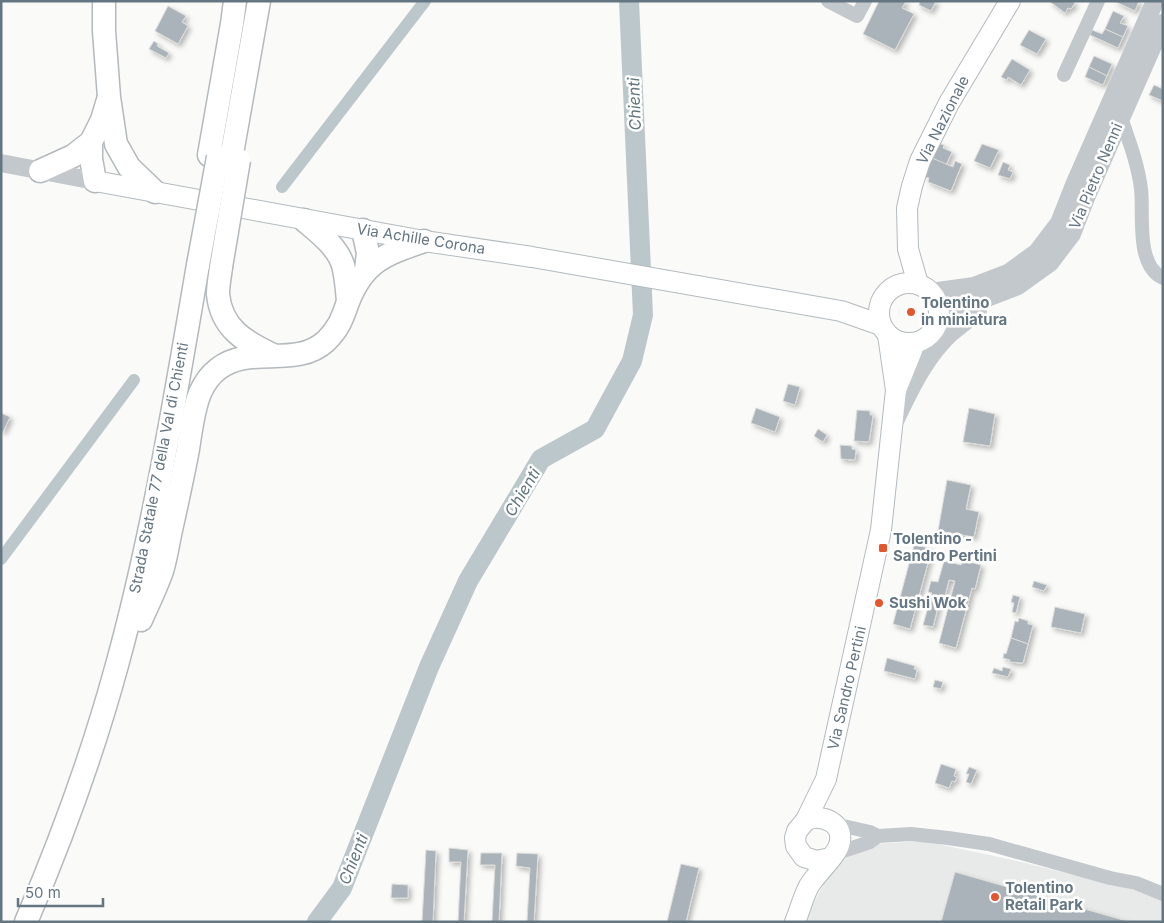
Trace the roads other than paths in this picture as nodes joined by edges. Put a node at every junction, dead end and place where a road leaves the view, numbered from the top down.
1 (104, 1) edge
2 (235, 1) edge
3 (245, 1) edge
4 (259, 1) edge
5 (828, 1) edge
6 (865, 1) edge
7 (1010, 1) edge
8 (1098, 1) edge
9 (1154, 1) edge
10 (1163, 23) edge
11 (1064, 75) dead end
12 (109, 97) junction
13 (1114, 115) junction
14 (91, 142) junction
15 (116, 144) junction
16 (224, 158) junction
17 (1, 163) edge
18 (40, 171) junction
19 (95, 181) junction
20 (1083, 184) junction
21 (155, 192) junction
22 (304, 220) junction
23 (363, 230) junction
24 (424, 241) junction
25 (908, 249) junction
26 (343, 264) junction
27 (205, 265) junction
28 (366, 270) junction
29 (1163, 278) edge
30 (924, 288) junction
31 (1003, 292) junction
32 (889, 293) junction
33 (348, 301) junction
34 (841, 311) junction
35 (938, 324) junction
36 (884, 330) junction
37 (915, 343) junction
38 (274, 355) junction
39 (896, 390) junction
40 (892, 426) junction
41 (141, 620) junction
42 (826, 779) junction
43 (806, 820) junction
44 (832, 822) junction
45 (878, 836) junction
46 (800, 852) junction
47 (832, 856) junction
48 (1161, 892) edge
49 (26, 922) edge
50 (40, 922) edge
51 (794, 922) edge

1 - 12 highway
2 - 16 highway
3 - 16 highway, Strada Statale 77 della Val di Chienti
4 - 16 highway, Strada Statale 77 della Val di Chienti
5 - 6 street
7 - 25 main road, Via Nazionale
8 - 11 street
9 - 13 street, Via Pietro Nenni
10 - 13 street, Via Pietro Nenni
12 - 14 highway
12 - 15 highway
13 - 20 street, Via Pietro Nenni
13 - 29 street
14 - 18 highway
14 - 19 highway
15 - 19 highway
15 - 21 highway
16 - 27 highway, Strada Statale 77 della Val di Chienti, bridge
17 - 18 street, Via Achille Corona
18 - 19 street, Via Achille Corona
19 - 21 main road, Via Achille Corona
20 - 30 street, Via Pietro Nenni
20 - 31 street, Via Pietro Nenni
21 - 22 main road, Via Achille Corona
22 - 23 main road, Via Achille Corona
22 - 26 highway
23 - 24 main road, Via Achille Corona
23 - 26 highway
23 - 28 highway
24 - 28 highway
24 - 34 main road, Via Achille Corona
25 - 30 main road, Via Nazionale
25 - 32 main road, Via Nazionale
26 - 33 highway
27 - 38 highway
27 - 41 highway, Strada Statale 77 della Val di Chienti
27 - 49 highway, Strada Statale 77 della Val di Chienti
28 - 33 highway
30 - 32 main road
30 - 35 main road
31 - 35 street, Via Pietro Nenni
31 - 40 street
32 - 34 main road, Via Achille Corona
32 - 36 main road
33 - 38 highway
34 - 36 main road, Via Achille Corona
35 - 37 main road
36 - 37 main road
36 - 39 main road, Via Sandro Pertini
37 - 39 main road, Via Sandro Pertini
38 - 41 highway
39 - 40 main road, Via Sandro Pertini
40 - 42 main road, Via Sandro Pertini
41 - 50 highway, Strada Statale 77 della Val di Chienti
42 - 43 main road, Via Sandro Pertini
42 - 44 main road, Via Sandro Pertini
43 - 44 main road
43 - 46 main road, Via Sandro Pertini
44 - 45 street
44 - 47 main road, Via Sandro Pertini
45 - 47 street
45 - 48 street
46 - 47 main road
46 - 51 main road, Via Sandro Pertini
47 - 51 main road, Via Sandro Pertini

